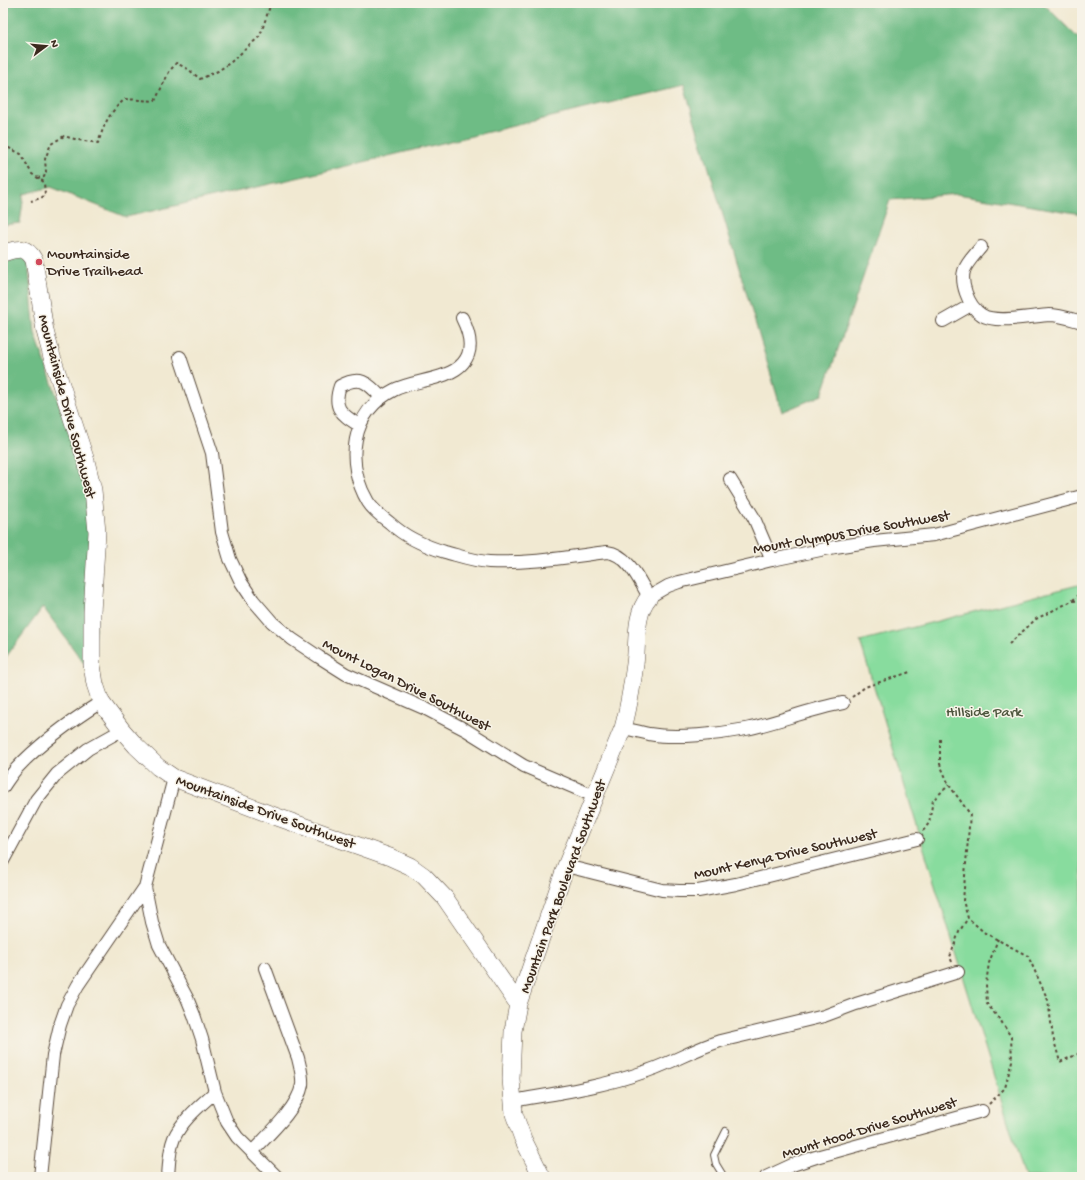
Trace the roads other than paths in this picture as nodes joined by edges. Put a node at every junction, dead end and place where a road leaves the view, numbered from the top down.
1 (981, 247) dead end
2 (3, 253) edge
3 (971, 305) junction
4 (462, 318) dead end
5 (943, 321) dead end
6 (1082, 322) edge
7 (180, 357) dead end
8 (381, 397) junction
9 (360, 426) junction
10 (730, 479) dead end
11 (1082, 496) edge
12 (772, 560) junction
13 (649, 597) junction
14 (101, 702) junction
15 (843, 703) road end
16 (623, 728) junction
17 (122, 730) junction
18 (174, 778) junction
19 (3, 787) edge
20 (594, 796) junction
21 (917, 839) road end
22 (3, 861) edge
23 (566, 866) junction
24 (145, 887) junction
25 (265, 968) dead end
26 (958, 972) road end
27 (518, 1004) junction
28 (216, 1092) junction
29 (513, 1101) junction
30 (982, 1111) road end
31 (726, 1130) dead end
32 (252, 1152) junction
33 (40, 1177) edge
34 (168, 1177) edge
35 (277, 1177) edge
36 (542, 1177) edge
37 (724, 1177) edge
38 (766, 1177) edge

1 - 3 street
2 - 14 street, Mountainside Drive Southwest
3 - 5 street
3 - 6 street
4 - 8 street
7 - 20 street, Mount Logan Drive Southwest
8 - 9 street
8 - 9 street
9 - 13 street
10 - 12 street
11 - 12 street, Mount Olympus Drive Southwest
12 - 13 street, Mount Olympus Drive Southwest
13 - 16 street, Mountain Park Boulevard Southwest
14 - 17 street, Mountainside Drive Southwest
14 - 19 street
15 - 16 street
16 - 20 street, Mountain Park Boulevard Southwest
17 - 18 street, Mountainside Drive Southwest
17 - 22 street
18 - 24 street
18 - 27 street, Mountainside Drive Southwest
20 - 23 street, Mountain Park Boulevard Southwest
21 - 23 street, Mount Kenya Drive Southwest
23 - 27 street, Mountain Park Boulevard Southwest
24 - 28 street
24 - 33 street
25 - 32 street
26 - 29 street
27 - 29 street, Mountain Park Boulevard Southwest
28 - 32 street
28 - 34 street
29 - 36 street, Mountain Park Boulevard Southwest
30 - 38 street, Mount Hood Drive Southwest
31 - 37 lane
32 - 35 street

